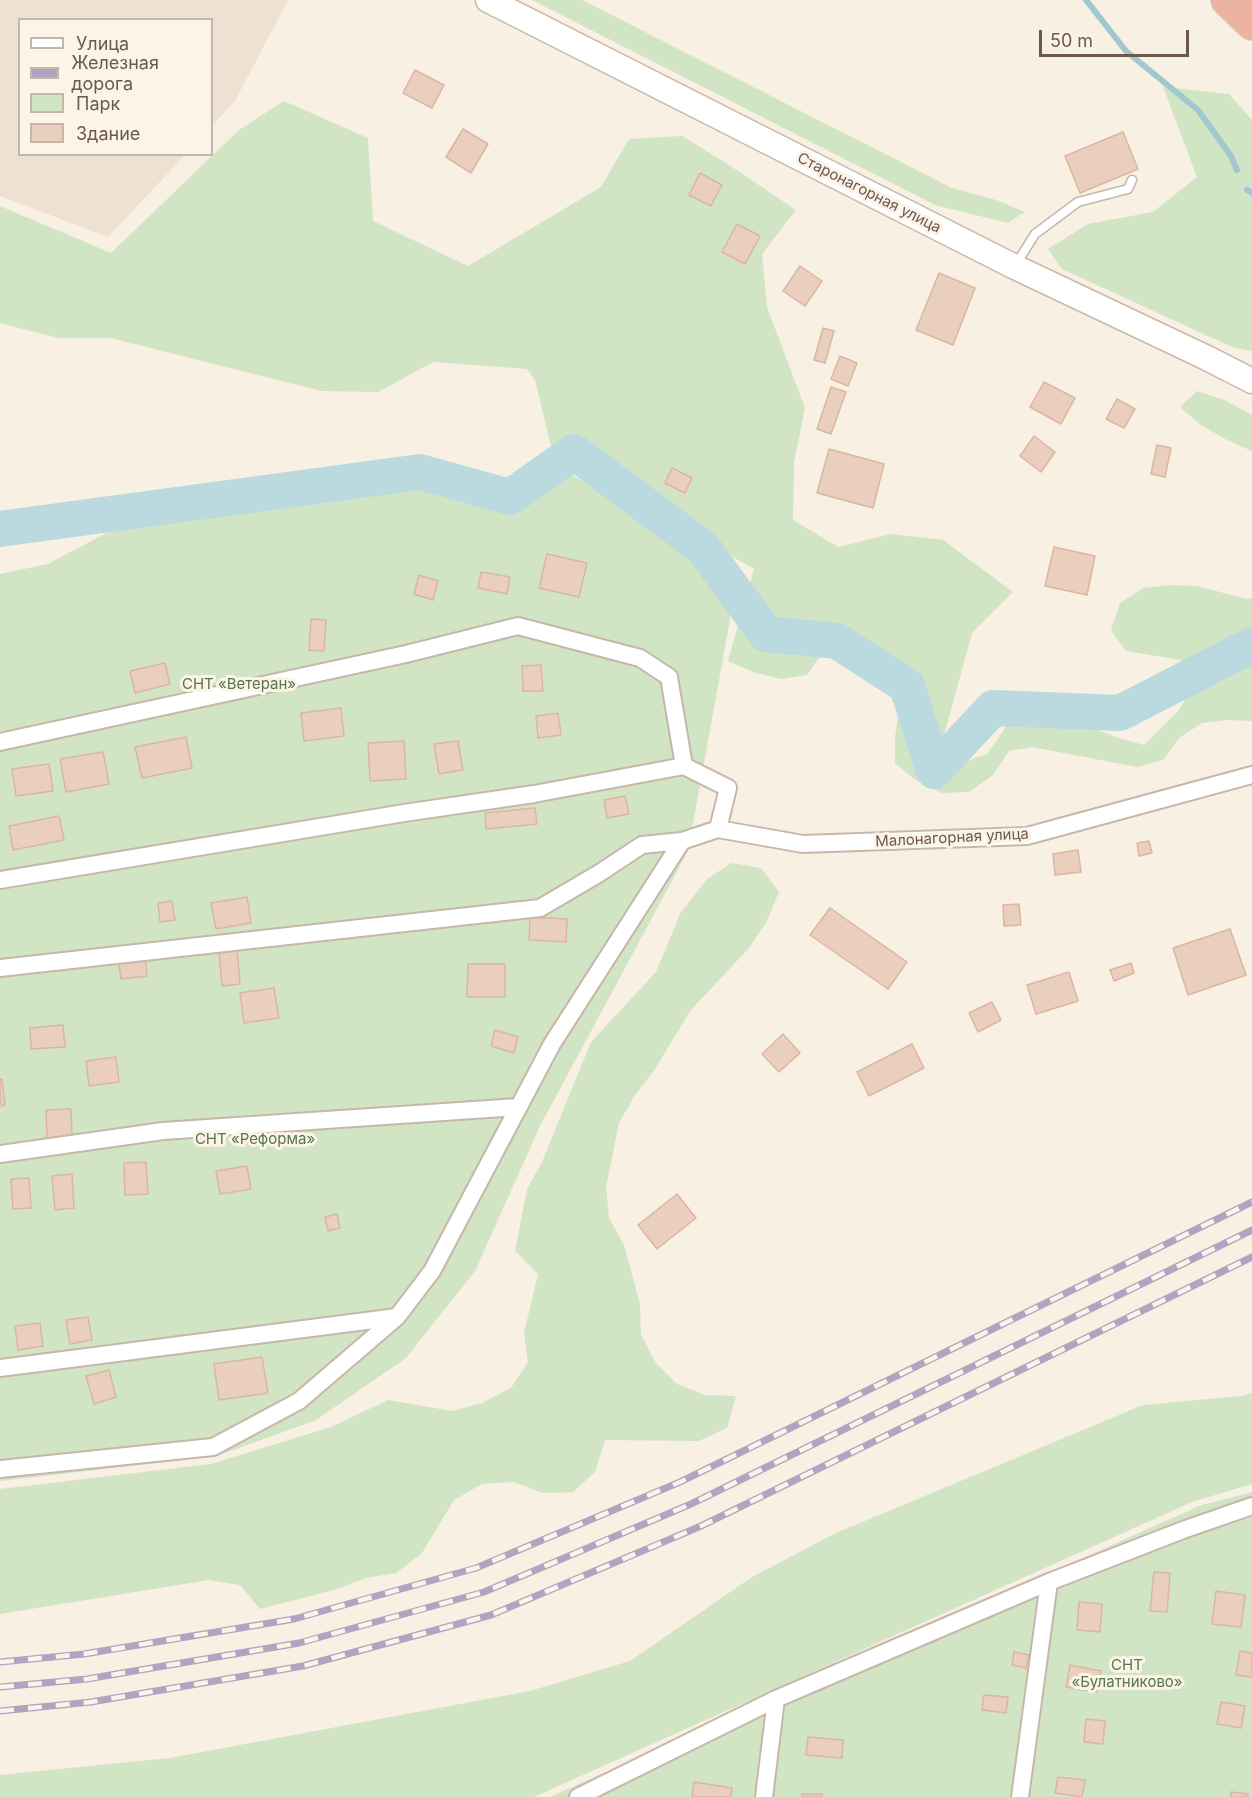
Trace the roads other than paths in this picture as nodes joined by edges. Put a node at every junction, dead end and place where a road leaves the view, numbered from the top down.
1 (488, 0) edge
2 (1227, 0) edge
3 (1252, 24) edge
4 (1132, 180) dead end
5 (1015, 267) junction
6 (1252, 381) edge
7 (0, 742) edge
8 (684, 766) junction
9 (1252, 775) edge
10 (718, 829) junction
11 (682, 841) junction
12 (0, 880) edge
13 (0, 968) edge
14 (518, 1107) junction
15 (0, 1154) edge
16 (397, 1317) junction
17 (0, 1368) edge
18 (0, 1470) edge
19 (1252, 1506) edge
20 (1049, 1582) junction
21 (776, 1699) junction
22 (578, 1797) edge
23 (764, 1797) edge
24 (1020, 1797) edge

1 - 5 main road, Старонагорная улица
2 - 3 highway
4 - 5 lane
5 - 6 main road, Старонагорная улица
7 - 8 street
8 - 10 street
8 - 12 street
9 - 10 street, Малонагорная улица
10 - 11 street
11 - 13 street
11 - 14 street
14 - 15 street
14 - 16 street
16 - 17 street
16 - 18 street
19 - 20 street
20 - 21 street
20 - 24 street
21 - 22 street
21 - 23 street

